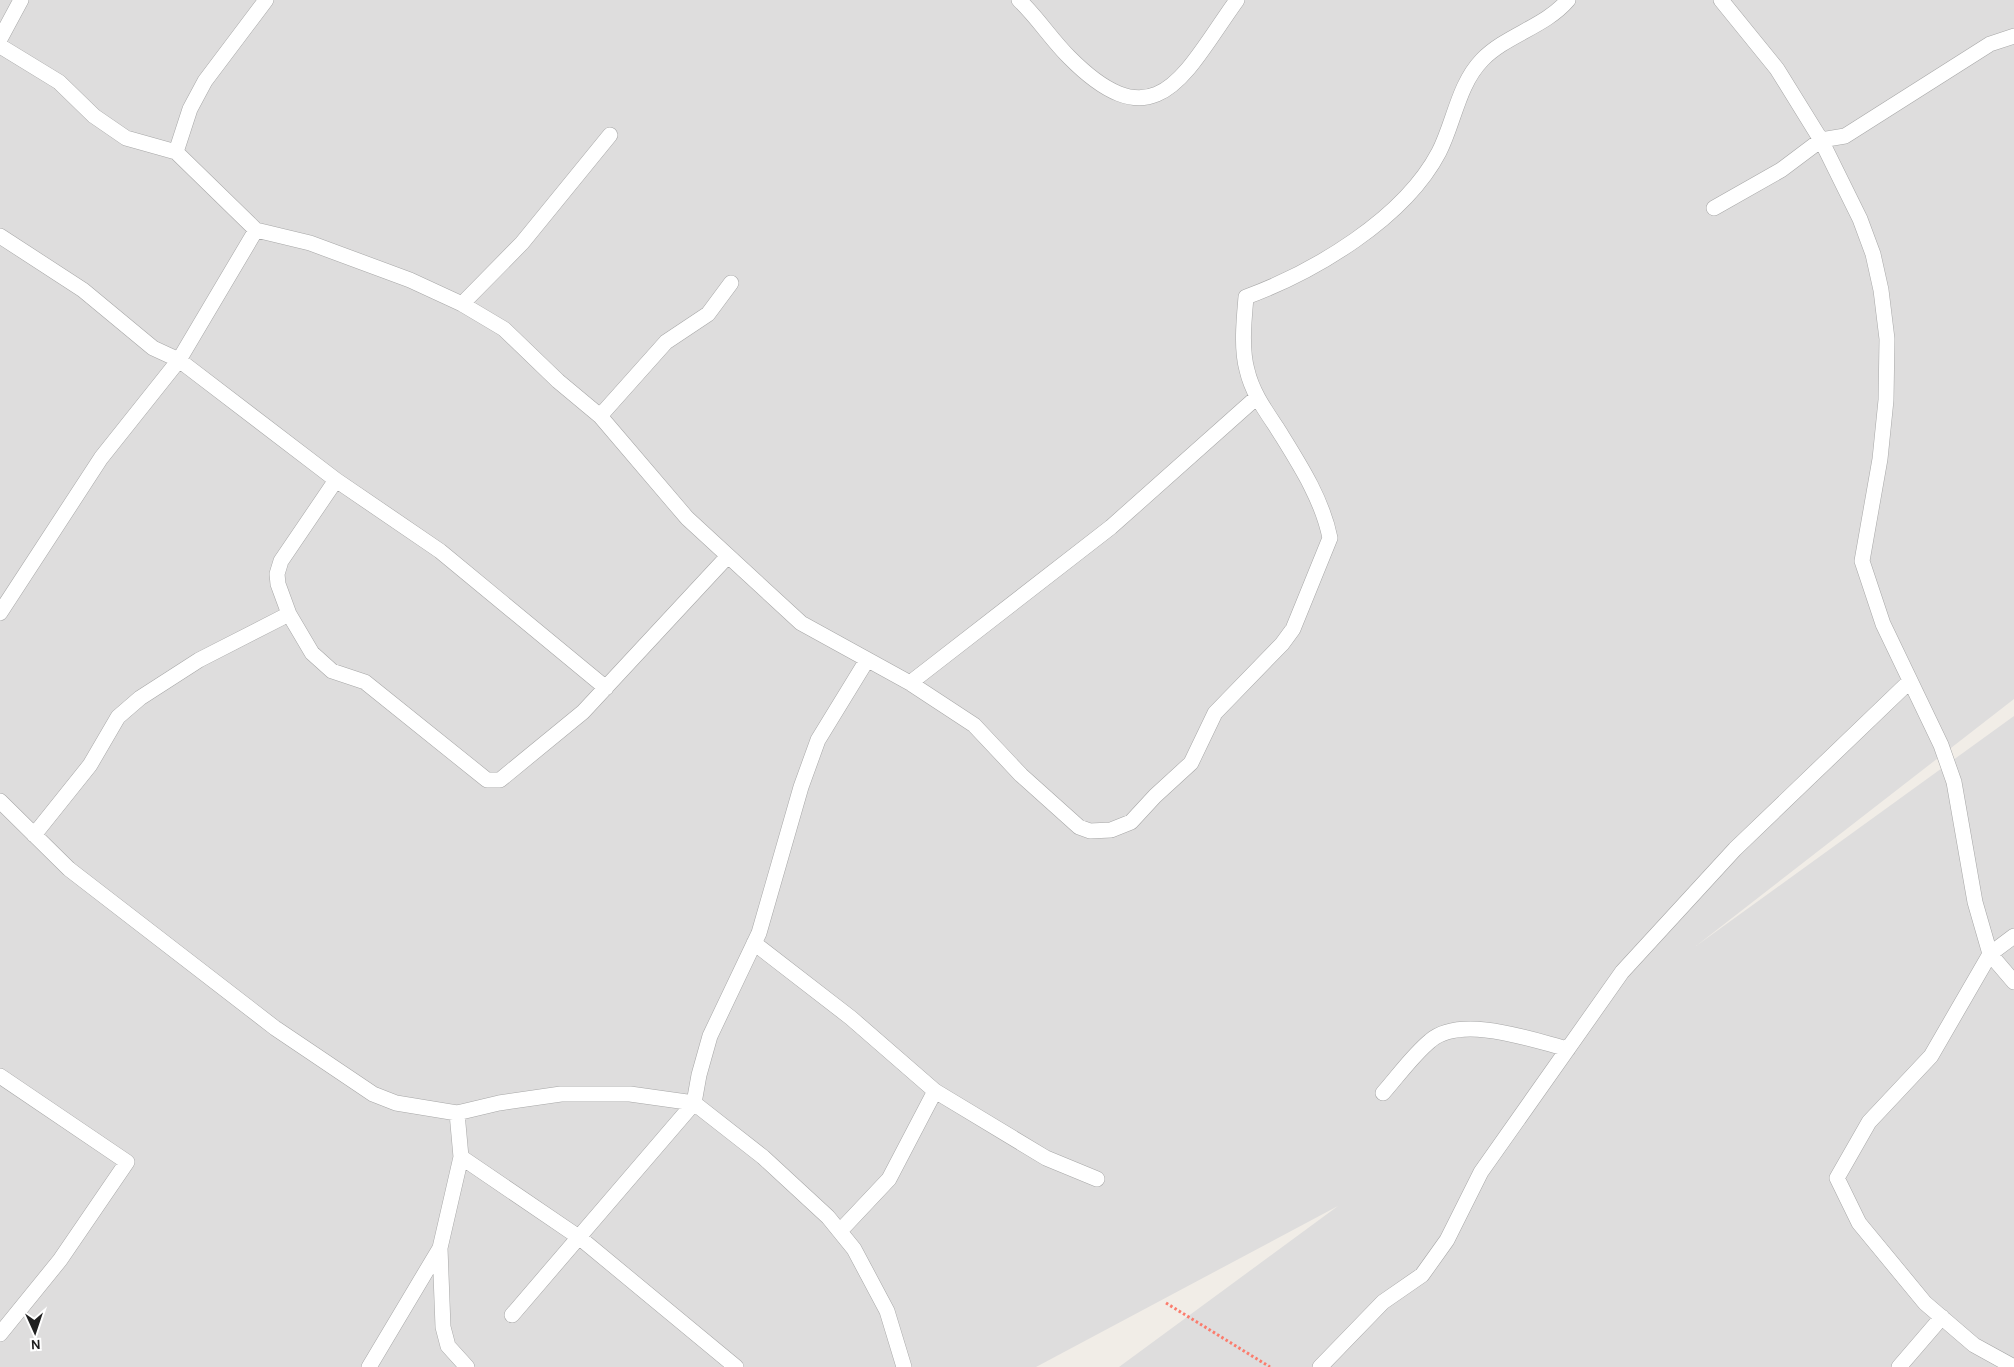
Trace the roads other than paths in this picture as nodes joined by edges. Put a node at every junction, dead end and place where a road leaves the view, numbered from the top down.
1 (22, 0) edge
2 (266, 0) edge
3 (1019, 0) edge
4 (1237, 0) edge
5 (1568, 0) edge
6 (1721, 0) edge
7 (2014, 36) edge
8 (0, 39) edge
9 (0, 46) edge
10 (610, 136) dead end
11 (1821, 140) junction
12 (176, 152) junction
13 (1714, 208) dead end
14 (256, 230) junction
15 (0, 236) edge
16 (731, 284) dead end
17 (462, 304) junction
18 (179, 360) junction
19 (1257, 397) junction
20 (600, 416) junction
21 (336, 480) junction
22 (727, 557) junction
23 (0, 613) edge
24 (290, 614) junction
25 (868, 660) junction
26 (1910, 681) junction
27 (910, 684) junction
28 (606, 688) junction
29 (0, 801) edge
30 (34, 835) junction
31 (2014, 936) edge
32 (754, 943) junction
33 (1990, 954) junction
34 (2014, 982) edge
35 (1568, 1049) junction
36 (0, 1076) edge
37 (935, 1091) junction
38 (1383, 1093) dead end
39 (694, 1103) junction
40 (457, 1113) junction
41 (461, 1157) junction
42 (1098, 1179) dead end
43 (840, 1231) junction
44 (580, 1238) junction
45 (440, 1248) junction
46 (512, 1315) dead end
47 (1942, 1317) junction
48 (0, 1334) edge
49 (369, 1367) edge
50 (467, 1367) edge
51 (736, 1367) edge
52 (904, 1367) edge
53 (1320, 1367) edge
54 (1898, 1367) edge
55 (2014, 1367) edge

1 - 8 street
2 - 12 street
3 - 4 street
5 - 19 street
6 - 11 street
7 - 11 street
9 - 12 street
10 - 17 street
11 - 13 street
11 - 26 street
12 - 14 street
14 - 17 street
14 - 18 street
15 - 18 street
16 - 20 street
17 - 20 street
18 - 21 street
18 - 23 street
19 - 27 street
19 - 27 street
20 - 22 street
21 - 24 street
21 - 28 street
22 - 25 street
22 - 28 street
24 - 28 street
24 - 30 street
25 - 27 street
25 - 32 street
26 - 33 street
26 - 35 street
29 - 30 street
30 - 40 street
31 - 33 street
32 - 37 street
32 - 39 street
33 - 34 street
33 - 47 street
35 - 38 street
35 - 53 street
36 - 48 street
37 - 42 street
37 - 43 street
39 - 40 street
39 - 43 street
39 - 44 street
40 - 41 street
41 - 44 street
41 - 45 street
43 - 52 street
44 - 46 street
44 - 51 street
45 - 49 street
45 - 50 street
47 - 54 street
47 - 55 street

